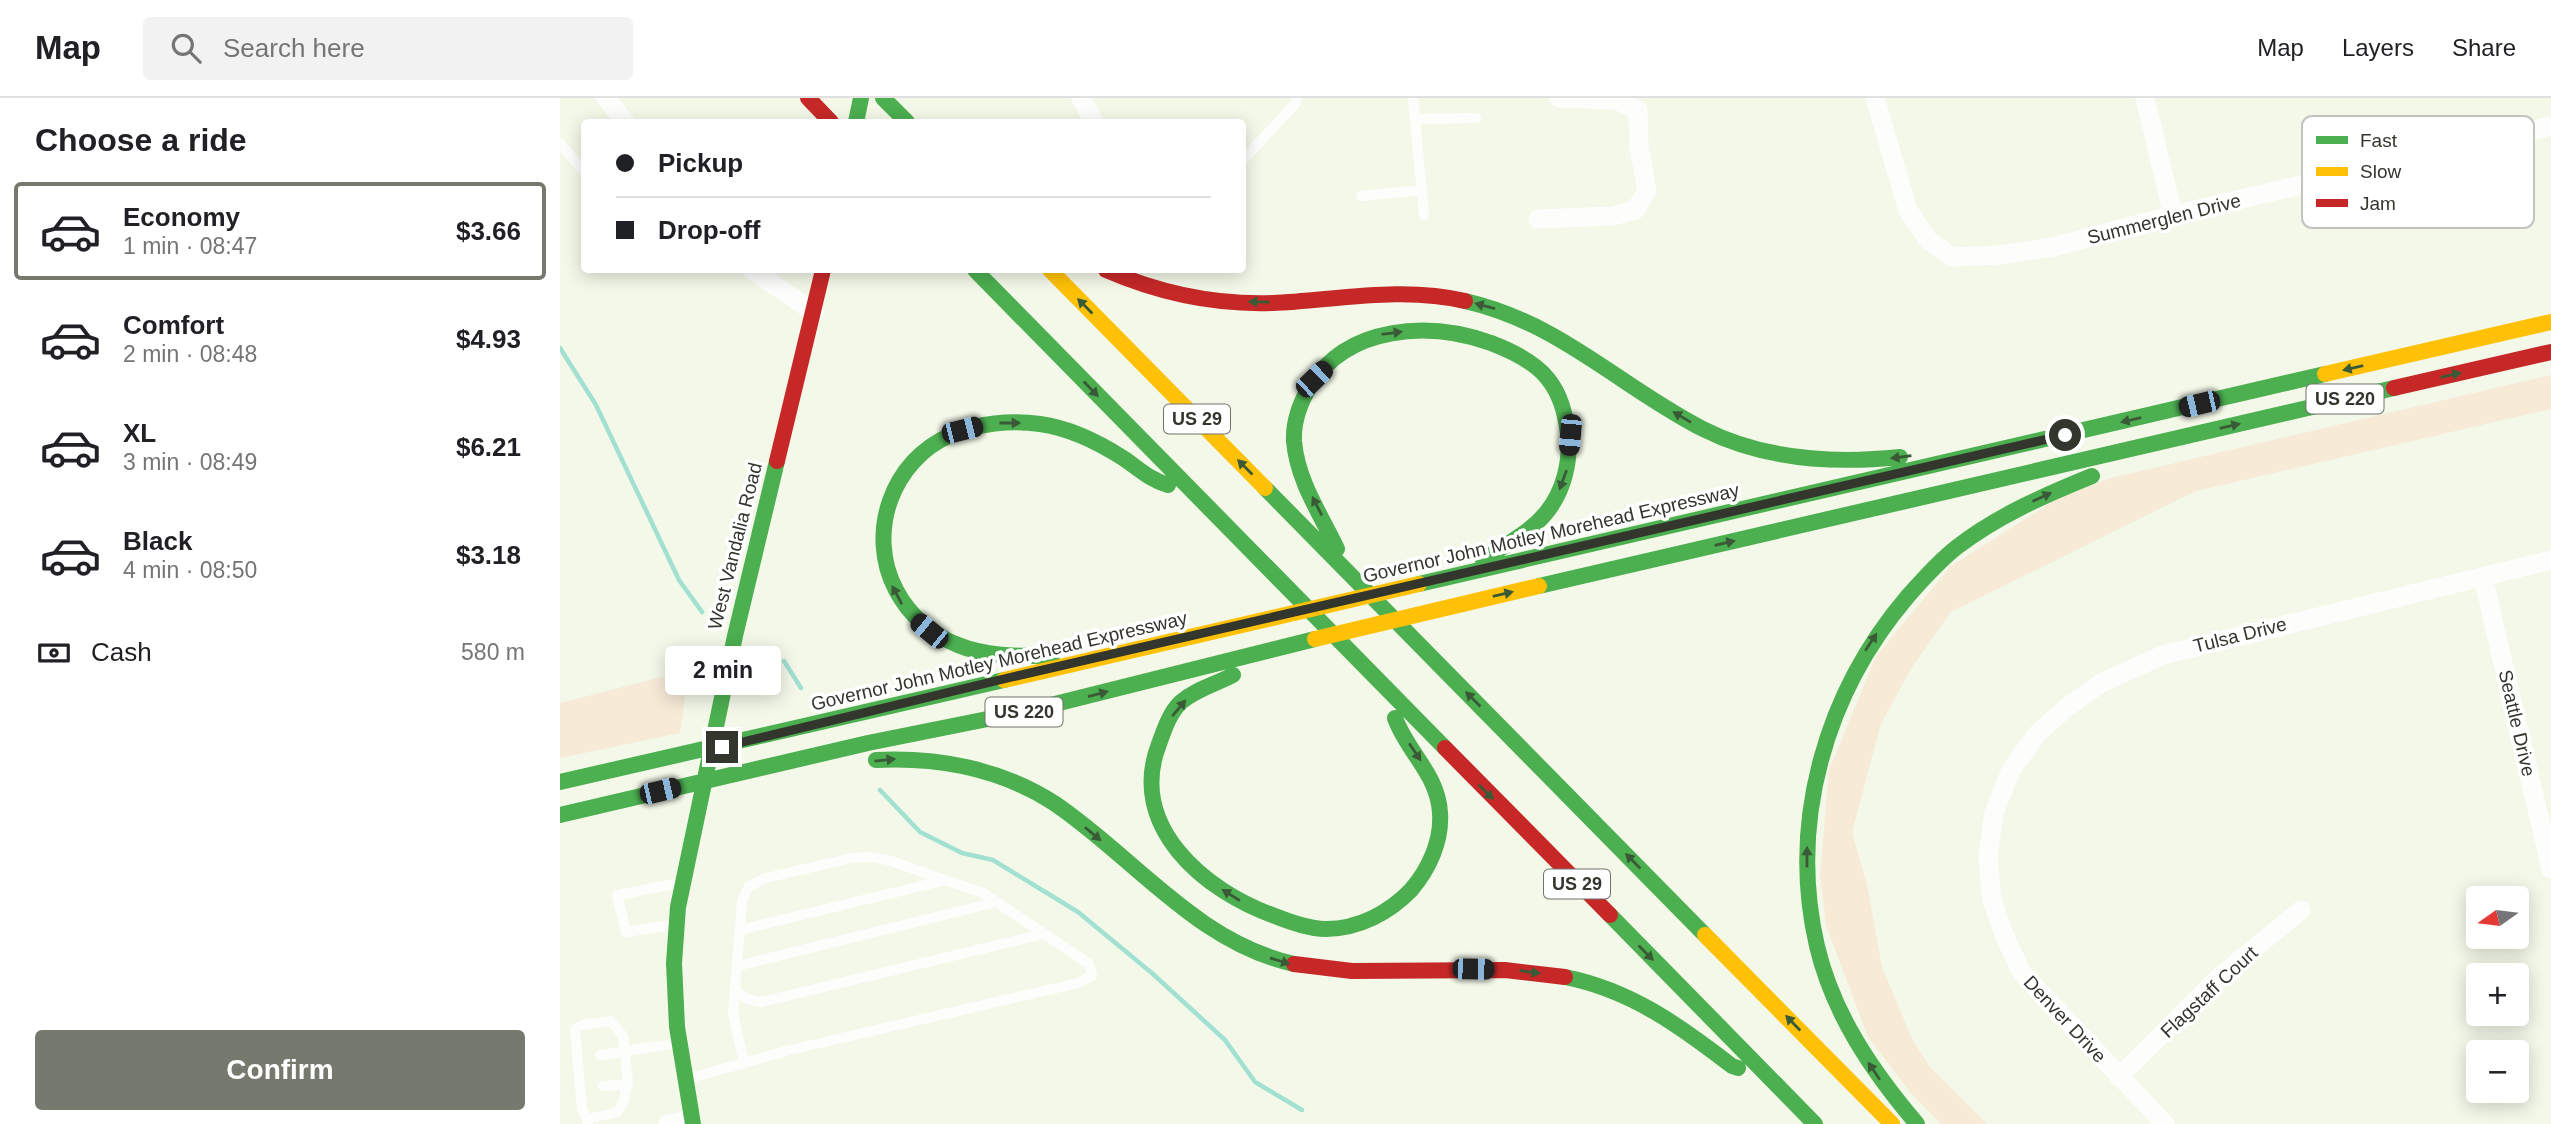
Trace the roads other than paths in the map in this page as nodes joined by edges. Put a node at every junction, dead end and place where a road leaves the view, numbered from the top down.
1 (606, 98) edge
2 (808, 98) edge
3 (861, 98) edge
4 (883, 98) edge
5 (1081, 98) edge
6 (1297, 98) edge
7 (1413, 98) edge
8 (1559, 98) edge
9 (1574, 98) edge
10 (1875, 98) edge
11 (2145, 98) edge
12 (1476, 118) dead end
13 (623, 119) edge
14 (828, 119) edge
15 (857, 119) edge
16 (904, 119) edge
17 (1092, 119) edge
18 (1415, 119) junction
19 (560, 143) edge
20 (1246, 157) edge
21 (581, 168) edge
22 (2302, 184) edge
23 (1422, 190) junction
24 (1361, 196) dead end
25 (1424, 215) dead end
26 (2174, 215) junction
27 (1538, 219) dead end
28 (756, 273) edge
29 (822, 273) edge
30 (978, 273) edge
31 (1052, 273) edge
32 (1113, 273) edge
33 (814, 312) junction
34 (2551, 323) edge
35 (2551, 352) edge
36 (2090, 429) junction
37 (2139, 447) junction
38 (1189, 489) junction
39 (2551, 560) edge
40 (1345, 568) junction
41 (1469, 574) junction
42 (2483, 577) junction
43 (1253, 653) junction
44 (1115, 654) junction
45 (1387, 691) junction
46 (792, 760) junction
47 (560, 782) edge
48 (1994, 813) joint
49 (560, 814) edge
50 (2551, 869) edge
51 (946, 880) junction
52 (684, 883) junction
53 (997, 902) junction
54 (2301, 910) dead end
55 (677, 923) junction
56 (740, 930) junction
57 (1043, 934) junction
58 (737, 966) junction
59 (735, 990) junction
60 (680, 1043) junction
61 (624, 1052) junction
62 (600, 1055) dead end
63 (744, 1063) junction
64 (1768, 1076) junction
65 (2119, 1077) junction
66 (685, 1079) junction
67 (628, 1084) junction
68 (604, 1087) dead end
69 (588, 1121) edge
70 (693, 1121) edge
71 (668, 1124) edge
72 (1815, 1124) edge
73 (1892, 1124) edge
74 (1917, 1124) edge
75 (2165, 1124) edge

1 - 13 street
2 - 14 main road
3 - 15 main road
4 - 16 main road
5 - 17 street
6 - 20 lane
7 - 18 lane
8 - 9 street
9 - 27 street
10 - 26 street, Summerglen Drive
11 - 26 street
12 - 18 lane
18 - 23 lane
19 - 21 lane
22 - 26 street, Summerglen Drive
23 - 24 lane
23 - 25 lane
28 - 33 street
29 - 33 main road, West Vandalia Road
30 -> 38 main road, US 29
40 -> 31 main road, US 29
36 -> 32 main road
33 - 52 main road, West Vandalia Road
34 -> 36 main road, Governor John Motley Morehead Expressway / US 220
37 -> 35 main road, US 220
36 - 41 main road, Governor John Motley Morehead Expressway / US 220
43 -> 37 main road, US 220
74 -> 37 main road
44 -> 38 main road
38 - 45 main road, US 29
39 - 42 street, Tulsa Drive
40 -> 41 main road
73 -> 40 main road, US 29
41 - 44 main road, Governor John Motley Morehead Expressway / US 220
42 - 48 street, Tulsa Drive
42 - 50 street, Seattle Drive
45 -> 43 main road
46 -> 43 main road, US 220
44 - 47 main road, Governor John Motley Morehead Expressway / US 220
45 -> 64 main road, US 29
46 - 49 main road, US 220
46 -> 64 main road
48 - 65 street, Denver Drive
51 - 53 lane
51 - 56 lane
51 - 56 lane
52 - 55 main road, West Vandalia Road
52 - 55 lane
53 - 57 lane
53 - 58 lane
54 - 65 street, Flagstaff Court
55 - 60 main road, West Vandalia Road
56 - 58 lane
57 - 59 lane
57 - 63 lane
58 - 59 lane
59 - 63 lane
60 - 61 lane
60 - 66 main road, West Vandalia Road
61 - 62 lane
61 - 67 lane
61 - 69 lane
63 - 66 lane
64 - 72 main road, US 29
65 - 75 street, Denver Drive
66 - 70 main road, West Vandalia Road
67 - 68 lane
67 - 69 lane
70 - 71 street

